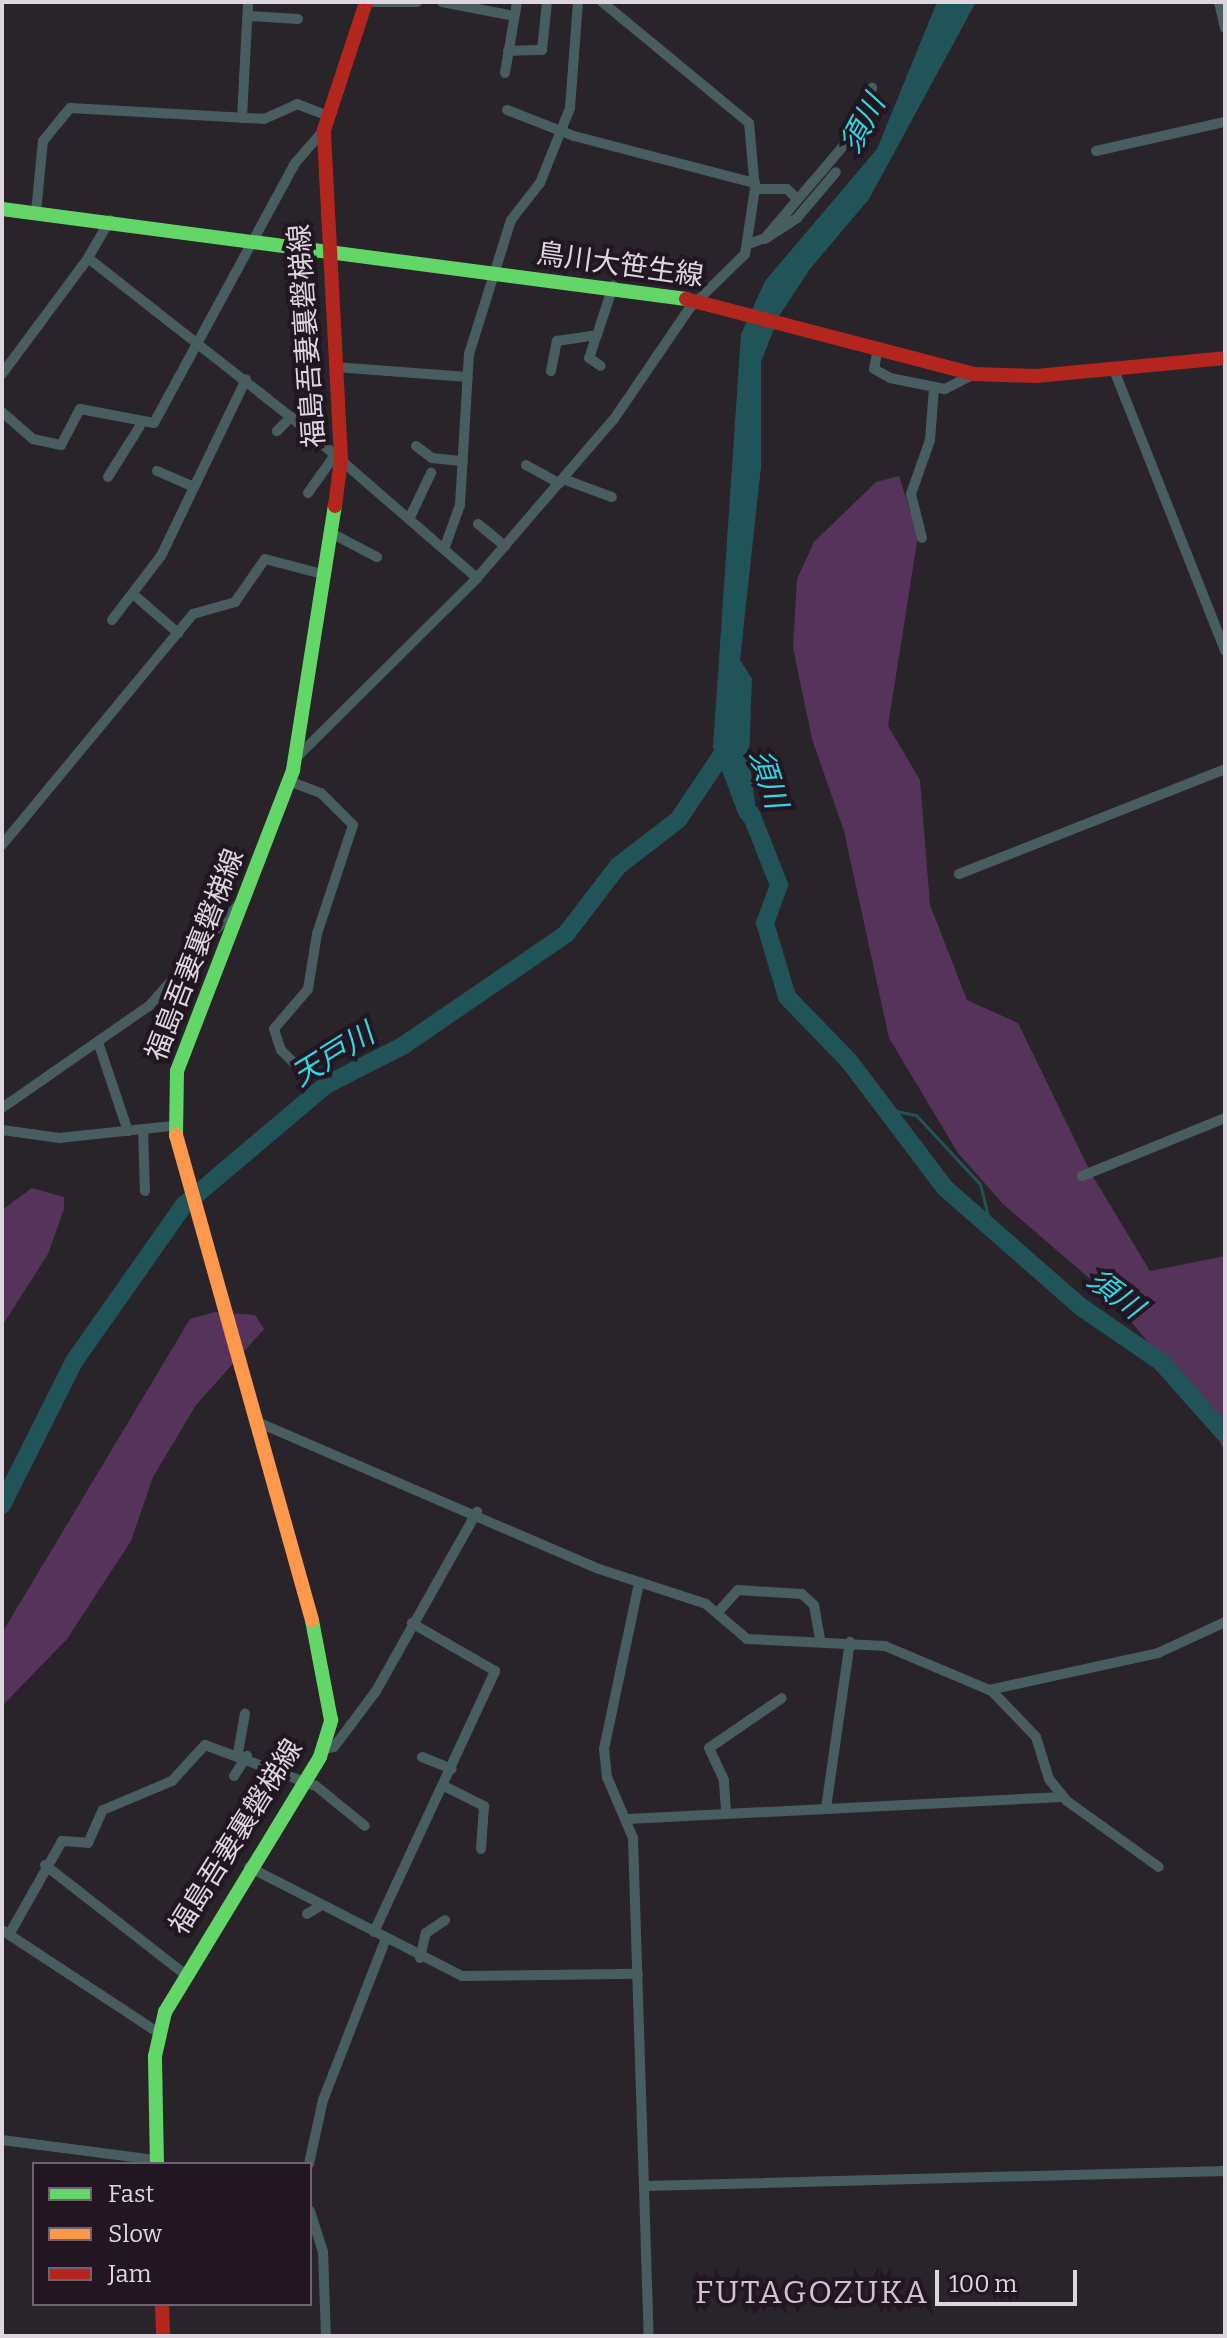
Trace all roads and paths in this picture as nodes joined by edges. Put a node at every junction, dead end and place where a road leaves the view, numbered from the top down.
1 (248, 2) edge
2 (366, 2) edge
3 (373, 2) edge
4 (417, 2) edge
5 (442, 2) edge
6 (517, 2) edge
7 (547, 2) edge
8 (578, 2) edge
9 (602, 2) edge
10 (1219, 2) edge
11 (248, 16) junction
12 (514, 16) junction
13 (298, 19) dead end
14 (1225, 28) edge
15 (508, 51) junction
16 (505, 73) dead end
17 (872, 88) dead end
18 (507, 110) dead end
19 (326, 115) junction
20 (242, 118) junction
21 (1225, 122) edge
22 (324, 130) junction
23 (561, 132) junction
24 (1096, 151) dead end
25 (836, 172) dead end
26 (755, 186) junction
27 (797, 199) junction
28 (2, 209) edge
29 (36, 212) junction
30 (110, 220) junction
31 (252, 238) junction
32 (754, 243) junction
33 (326, 250) junction
34 (88, 258) junction
35 (493, 275) junction
36 (613, 286) junction
37 (696, 301) junction
38 (597, 335) junction
39 (202, 341) junction
40 (874, 346) junction
41 (1225, 358) edge
42 (601, 366) dead end
43 (335, 367) junction
44 (1114, 370) junction
45 (551, 371) dead end
46 (2, 374) edge
47 (975, 374) junction
48 (468, 377) junction
49 (246, 379) junction
50 (934, 388) junction
51 (2, 412) edge
52 (291, 417) junction
53 (140, 426) junction
54 (277, 431) dead end
55 (416, 446) dead end
56 (338, 457) junction
57 (463, 461) junction
58 (526, 465) dead end
59 (157, 471) dead end
60 (431, 473) dead end
61 (108, 477) dead end
62 (561, 481) junction
63 (194, 487) junction
64 (308, 493) dead end
65 (612, 497) dead end
66 (411, 515) junction
67 (478, 524) dead end
68 (331, 533) junction
69 (922, 538) dead end
70 (446, 544) junction
71 (505, 546) junction
72 (377, 557) dead end
73 (326, 575) junction
74 (477, 578) junction
75 (133, 594) junction
76 (112, 620) dead end
77 (178, 633) junction
78 (1225, 651) edge
79 (296, 758) junction
80 (1225, 769) edge
81 (289, 781) junction
82 (2, 845) edge
83 (959, 874) dead end
84 (244, 902) junction
85 (98, 1042) junction
86 (299, 1068) dead end
87 (4, 1104) edge
88 (1225, 1118) edge
89 (172, 1126) junction
90 (143, 1129) junction
91 (2, 1130) edge
92 (128, 1131) junction
93 (1082, 1176) dead end
94 (145, 1191) dead end
95 (255, 1421) junction
96 (477, 1512) junction
97 (639, 1583) junction
98 (719, 1611) junction
99 (1225, 1622) edge
100 (412, 1623) junction
101 (820, 1640) junction
102 (850, 1642) junction
103 (991, 1690) junction
104 (782, 1698) dead end
105 (245, 1714) dead end
106 (322, 1749) junction
107 (243, 1755) junction
108 (422, 1757) dead end
109 (452, 1769) junction
110 (234, 1776) dead end
111 (305, 1781) junction
112 (444, 1786) junction
113 (1063, 1797) junction
114 (826, 1808) junction
115 (726, 1811) junction
116 (628, 1819) junction
117 (365, 1826) dead end
118 (481, 1849) dead end
119 (45, 1865) junction
120 (249, 1867) junction
121 (1159, 1867) dead end
122 (322, 1905) junction
123 (307, 1914) dead end
124 (445, 1920) dead end
125 (6, 1931) edge
126 (374, 1932) junction
127 (386, 1938) junction
128 (420, 1958) junction
129 (183, 1973) junction
130 (638, 1974) junction
131 (159, 2033) junction
132 (2, 2140) edge
133 (157, 2162) edge
134 (309, 2162) edge
135 (1225, 2171) edge
136 (645, 2186) junction
137 (312, 2217) edge
138 (162, 2306) edge
139 (163, 2336) edge
140 (326, 2336) edge
141 (649, 2336) edge

1 - 11 street
2 - 19 main road, 福島吾妻裏磐梯線
3 - 4 street
5 - 12 street
6 - 12 street
7 - 15 street
8 - 23 street
9 - 26 street
10 - 14 street
11 - 13 street
11 - 20 street
12 - 15 street
15 - 16 street
17 - 27 street
18 - 23 street
19 - 20 street
19 - 22 main road, 福島吾妻裏磐梯線
20 - 29 street
21 - 24 street
22 - 31 street
22 - 33 main road, 福島吾妻裏磐梯線
23 - 26 street
23 - 35 street
25 - 32 street
26 - 27 street
26 - 32 street
27 - 32 street
28 - 29 main road, 鳥川大笹生線
29 - 30 main road, 鳥川大笹生線
30 - 31 main road, 鳥川大笹生線
30 - 34 street
31 - 33 main road, 鳥川大笹生線
31 - 39 street
32 - 37 street
33 - 35 main road, 鳥川大笹生線
33 - 43 main road, 福島吾妻裏磐梯線
34 - 39 street
34 - 46 street
35 - 36 main road, 鳥川大笹生線
35 - 48 street
36 - 37 main road, 鳥川大笹生線
36 - 38 street
37 - 40 main road, 鳥川大笹生線
37 - 62 street
38 - 42 street
38 - 45 street
39 - 49 street
39 - 53 street
40 - 47 main road, 鳥川大笹生線
40 - 50 street
41 - 44 main road, 鳥川大笹生線
43 - 48 street
43 - 56 main road, 福島吾妻裏磐梯線
44 - 47 main road, 鳥川大笹生線
44 - 78 street
47 - 50 street
48 - 57 street
49 - 52 street
49 - 63 street
50 - 69 street
51 - 53 street
52 - 54 street
52 - 56 street
53 - 61 street
55 - 57 street
56 - 64 street
56 - 66 street
56 - 68 main road, 福島吾妻裏磐梯線
57 - 70 street
58 - 62 street
59 - 63 street
60 - 66 street
62 - 65 street
62 - 71 street
63 - 75 street
66 - 70 street
67 - 71 street
68 - 72 street
68 - 73 main road, 福島吾妻裏磐梯線
70 - 74 street
71 - 74 street
73 - 77 street
73 - 79 main road, 福島吾妻裏磐梯線
74 - 79 street
75 - 76 street
75 - 77 street
77 - 82 street
79 - 81 main road, 福島吾妻裏磐梯線
80 - 83 street
81 - 84 main road, 福島吾妻裏磐梯線
81 - 86 street
84 - 85 street
84 - 89 main road, 福島吾妻裏磐梯線
85 - 87 street
85 - 92 street
88 - 93 street
89 - 90 street
89 - 95 main road, 福島吾妻裏磐梯線
90 - 92 street
90 - 94 street
91 - 92 street
95 - 96 street
95 - 106 main road, 福島吾妻裏磐梯線
96 - 97 street
96 - 100 street
97 - 98 street
97 - 116 street
98 - 101 street
98 - 101 street
99 - 103 street
100 - 106 street
100 - 109 street
101 - 102 street
102 - 103 street
102 - 114 street
103 - 113 street
104 - 115 street
105 - 107 street
106 - 111 main road, 福島吾妻裏磐梯線
107 - 110 street
107 - 111 street
107 - 119 street
108 - 109 street
109 - 112 street
111 - 117 street
111 - 120 main road, 福島吾妻裏磐梯線
112 - 118 street
112 - 126 street
113 - 114 street
113 - 121 street
114 - 115 street
115 - 116 street
116 - 130 street
119 - 125 street
119 - 129 street
120 - 122 street
120 - 129 main road, 福島吾妻裏磐梯線
122 - 123 street
122 - 126 street
124 - 128 street
125 - 131 street
126 - 127 street
127 - 128 street
127 - 134 street
128 - 130 street
129 - 131 main road, 福島吾妻裏磐梯線
130 - 136 street
131 - 133 main road, 福島吾妻裏磐梯線
132 - 133 street
135 - 136 street
136 - 141 street
137 - 140 street
138 - 139 main road

